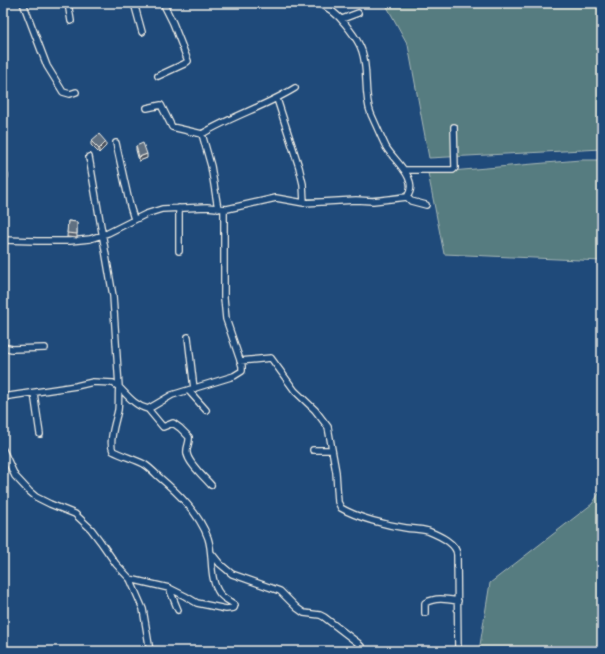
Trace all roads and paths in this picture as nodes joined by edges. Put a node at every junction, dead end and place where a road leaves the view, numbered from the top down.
1 (23, 3) edge
2 (68, 3) edge
3 (134, 3) edge
4 (163, 3) edge
5 (317, 3) edge
6 (358, 13) dead end
7 (342, 19) junction
8 (71, 21) dead end
9 (142, 32) dead end
10 (158, 76) dead end
11 (295, 88) dead end
12 (76, 92) dead end
13 (277, 99) junction
14 (147, 108) dead end
15 (454, 127) dead end
16 (202, 134) junction
17 (116, 142) dead end
18 (89, 157) dead end
19 (404, 170) junction
20 (407, 197) junction
21 (304, 203) junction
22 (426, 205) dead end
23 (179, 208) junction
24 (221, 209) junction
25 (134, 219) junction
26 (103, 234) junction
27 (3, 240) edge
28 (180, 251) dead end
29 (188, 337) dead end
30 (3, 347) edge
31 (45, 348) dead end
32 (240, 361) junction
33 (119, 386) junction
34 (192, 390) junction
35 (34, 393) junction
36 (3, 397) edge
37 (148, 409) junction
38 (206, 410) dead end
39 (40, 434) dead end
40 (3, 450) edge
41 (313, 450) dead end
42 (332, 450) junction
43 (211, 485) dead end
44 (212, 554) junction
45 (130, 578) junction
46 (169, 588) junction
47 (458, 601) junction
48 (178, 610) dead end
49 (425, 613) dead end
50 (150, 651) edge
51 (366, 651) edge
52 (458, 651) edge

1 - 12 street
2 - 8 street
3 - 9 street
4 - 10 street
5 - 7 street
6 - 7 street
7 - 19 street
11 - 13 street
13 - 16 street
13 - 21 street
14 - 16 street
15 - 19 street
16 - 24 street
17 - 25 street
18 - 26 street
19 - 20 street
20 - 21 street
20 - 22 street
21 - 24 street
23 - 24 street
23 - 25 street
23 - 28 street
24 - 32 street
25 - 26 street
26 - 27 street
26 - 33 street
29 - 34 street
30 - 31 street
32 - 34 street
32 - 42 street
33 - 35 street
33 - 37 street
33 - 44 street
34 - 37 street
34 - 38 street
35 - 36 street
35 - 39 street
37 - 43 street
40 - 45 street
41 - 42 street
42 - 47 street
44 - 46 street
44 - 51 street
45 - 46 street
45 - 50 street
46 - 48 street
47 - 49 street
47 - 52 street

